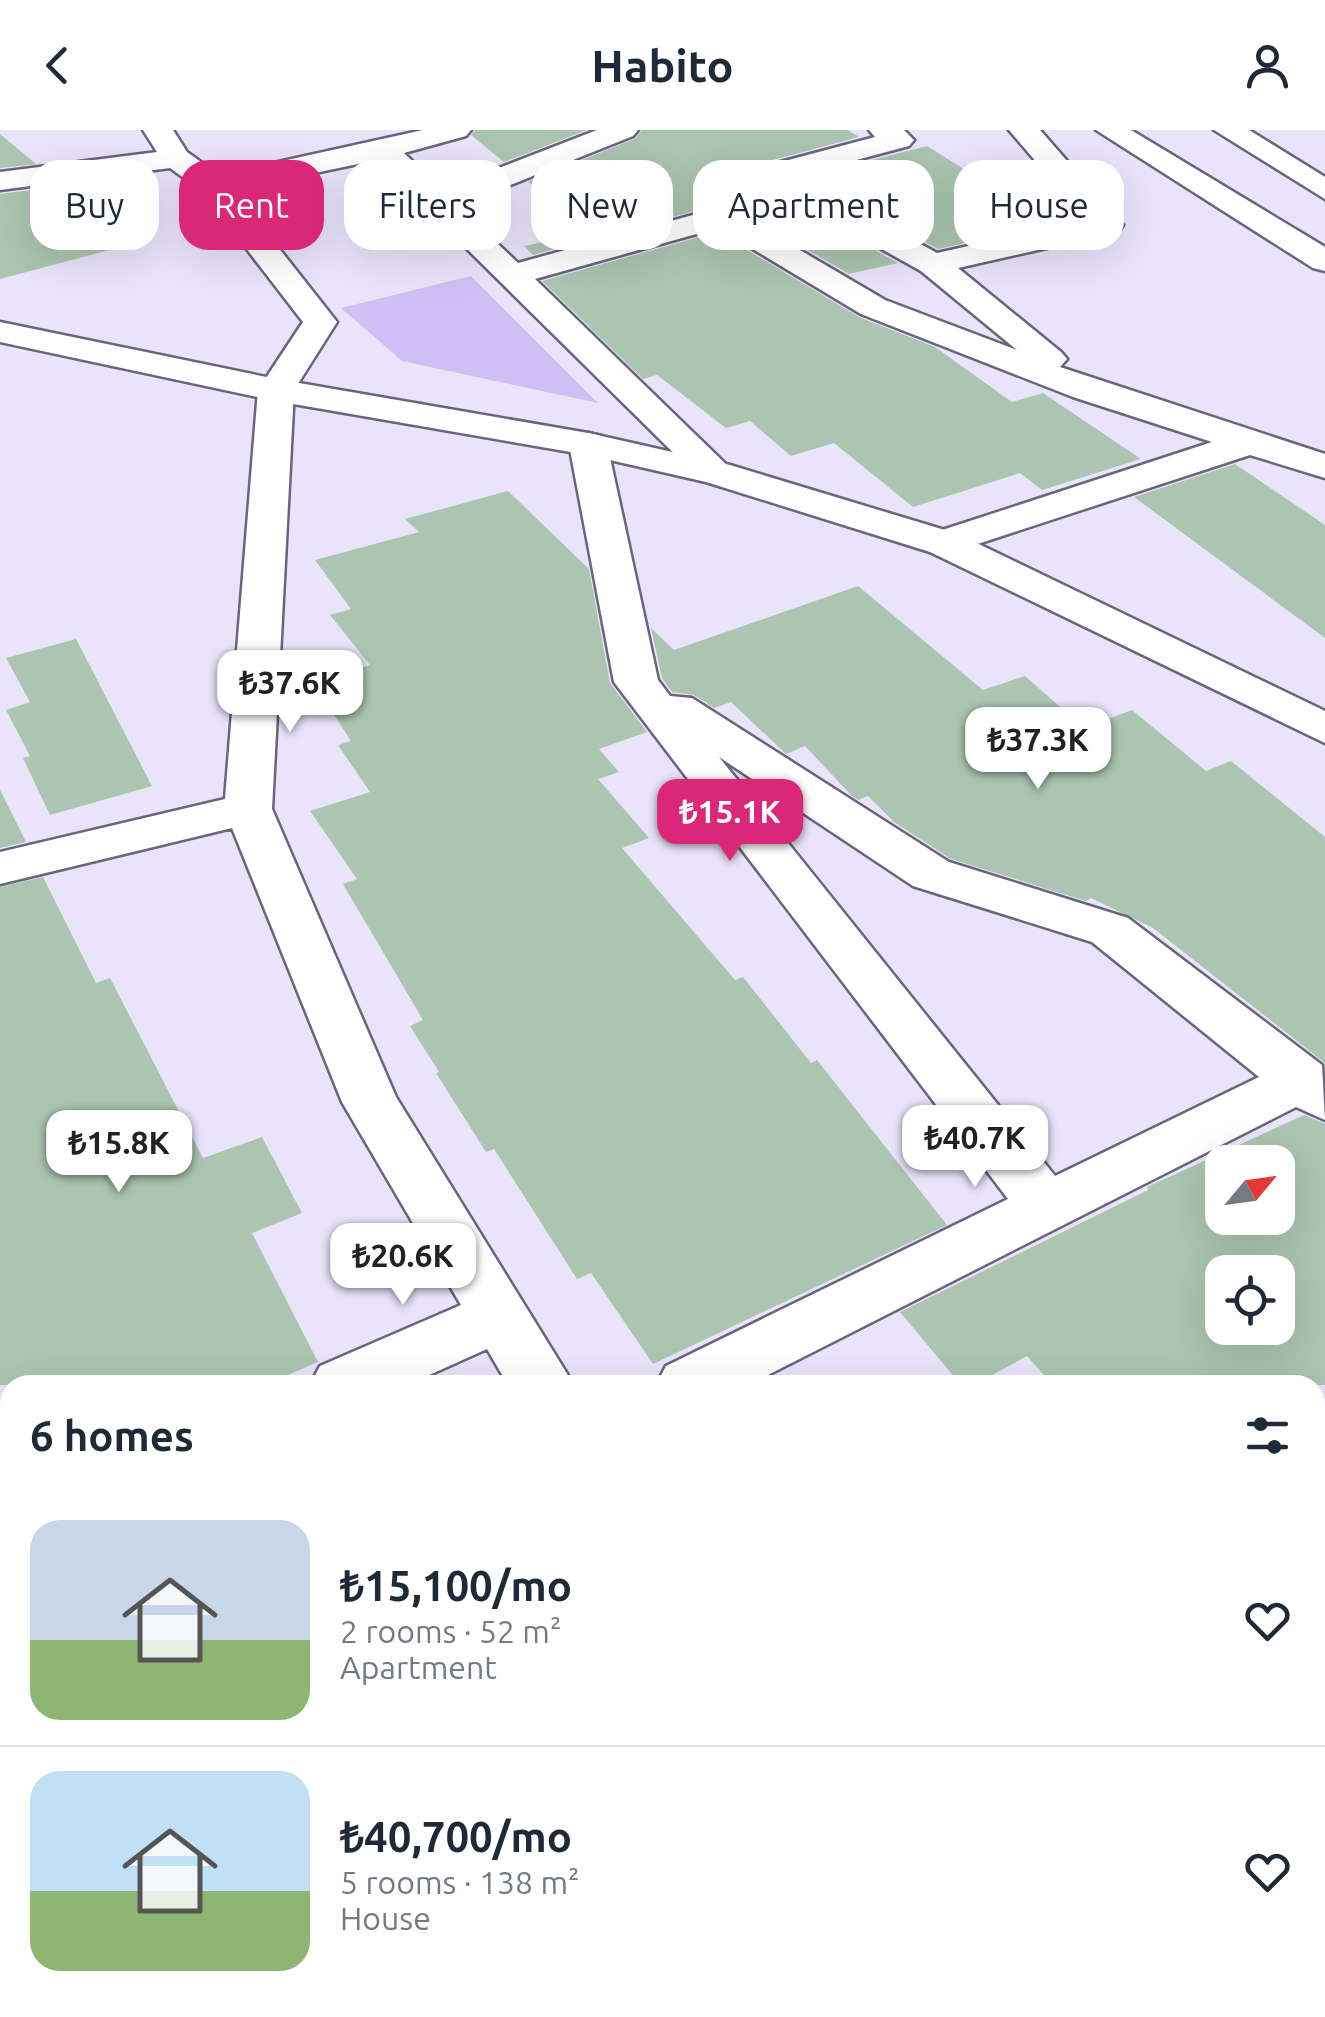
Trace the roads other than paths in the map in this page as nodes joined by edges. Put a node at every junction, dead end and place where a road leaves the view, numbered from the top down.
1 (456, 130) edge
2 (623, 130) edge
3 (884, 130) edge
4 (1024, 130) edge
5 (1111, 130) edge
6 (1229, 130) edge
7 (167, 144) edge
8 (383, 150) junction
9 (393, 160) edge
10 (823, 160) edge
11 (324, 162) edge
12 (511, 175) edge
13 (0, 181) edge
14 (1325, 190) edge
15 (693, 224) edge
16 (263, 250) edge
17 (485, 250) edge
18 (778, 250) edge
19 (907, 250) edge
20 (1325, 260) edge
21 (932, 264) junction
22 (511, 276) junction
23 (0, 332) edge
24 (1086, 389) junction
25 (276, 390) junction
26 (1254, 440) junction
27 (588, 444) junction
28 (1325, 467) edge
29 (716, 473) junction
30 (944, 543) junction
31 (636, 682) junction
32 (1325, 729) edge
33 (248, 809) junction
34 (0, 868) edge
35 (1314, 1089) edge
36 (1045, 1205) junction
37 (500, 1316) junction
38 (365, 1375) edge
39 (536, 1375) edge
40 (708, 1375) edge

1 - 8 street
2 - 12 street
3 - 10 street
4 - 21 street
5 - 20 street
6 - 14 street
7 - 13 street
8 - 9 street
8 - 11 street
15 - 22 street
16 - 25 street
17 - 22 street
18 - 24 street
19 - 21 street
21 - 24 street
22 - 29 street
23 - 25 street
24 - 26 street
25 - 27 street
25 - 33 street
26 - 28 street
26 - 30 street
27 - 29 street
27 - 31 street
29 - 30 street
30 - 32 street
31 - 35 street
31 - 36 street
33 - 34 street
33 - 37 street
35 - 36 street
36 - 40 street
37 - 38 street
37 - 39 street

